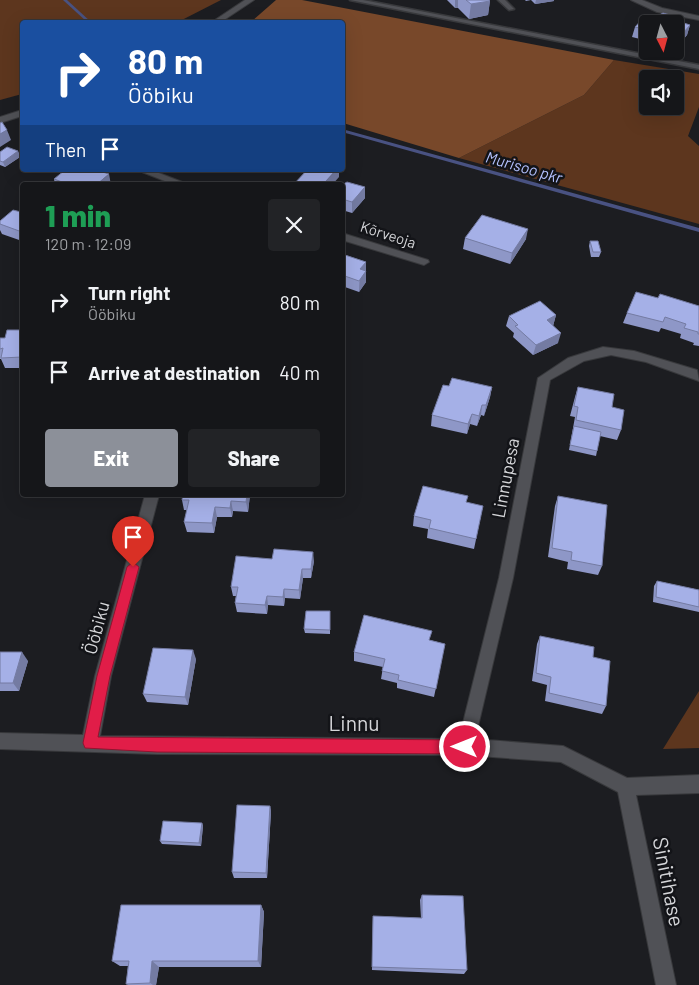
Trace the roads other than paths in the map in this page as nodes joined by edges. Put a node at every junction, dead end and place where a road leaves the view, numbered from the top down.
1 (250, 0) edge
2 (353, 0) edge
3 (501, 0) edge
4 (635, 0) edge
5 (511, 9) dead end
6 (699, 18) edge
7 (219, 20) edge
8 (699, 67) edge
9 (20, 114) edge
10 (12, 117) junction
11 (0, 120) edge
12 (20, 123) edge
13 (147, 172) edge
14 (175, 182) edge
15 (345, 237) edge
16 (424, 262) dead end
17 (699, 377) edge
18 (151, 497) edge
19 (0, 741) edge
20 (90, 743) junction
21 (465, 747) junction
22 (699, 784) edge
23 (626, 787) junction
24 (666, 985) edge

1 - 7 street
2 - 8 lane
3 - 5 lane
4 - 6 street
9 - 10 street
10 - 11 street
10 - 12 street
13 - 14 street
15 - 16 street, Kõrveoja
17 - 21 street, Linnupesa
18 - 20 street, Ööbiku
19 - 20 street, Linnu
20 - 21 street, Linnu
21 - 23 street, Linnu
22 - 23 street, Linnu
23 - 24 street, Sinitihase

